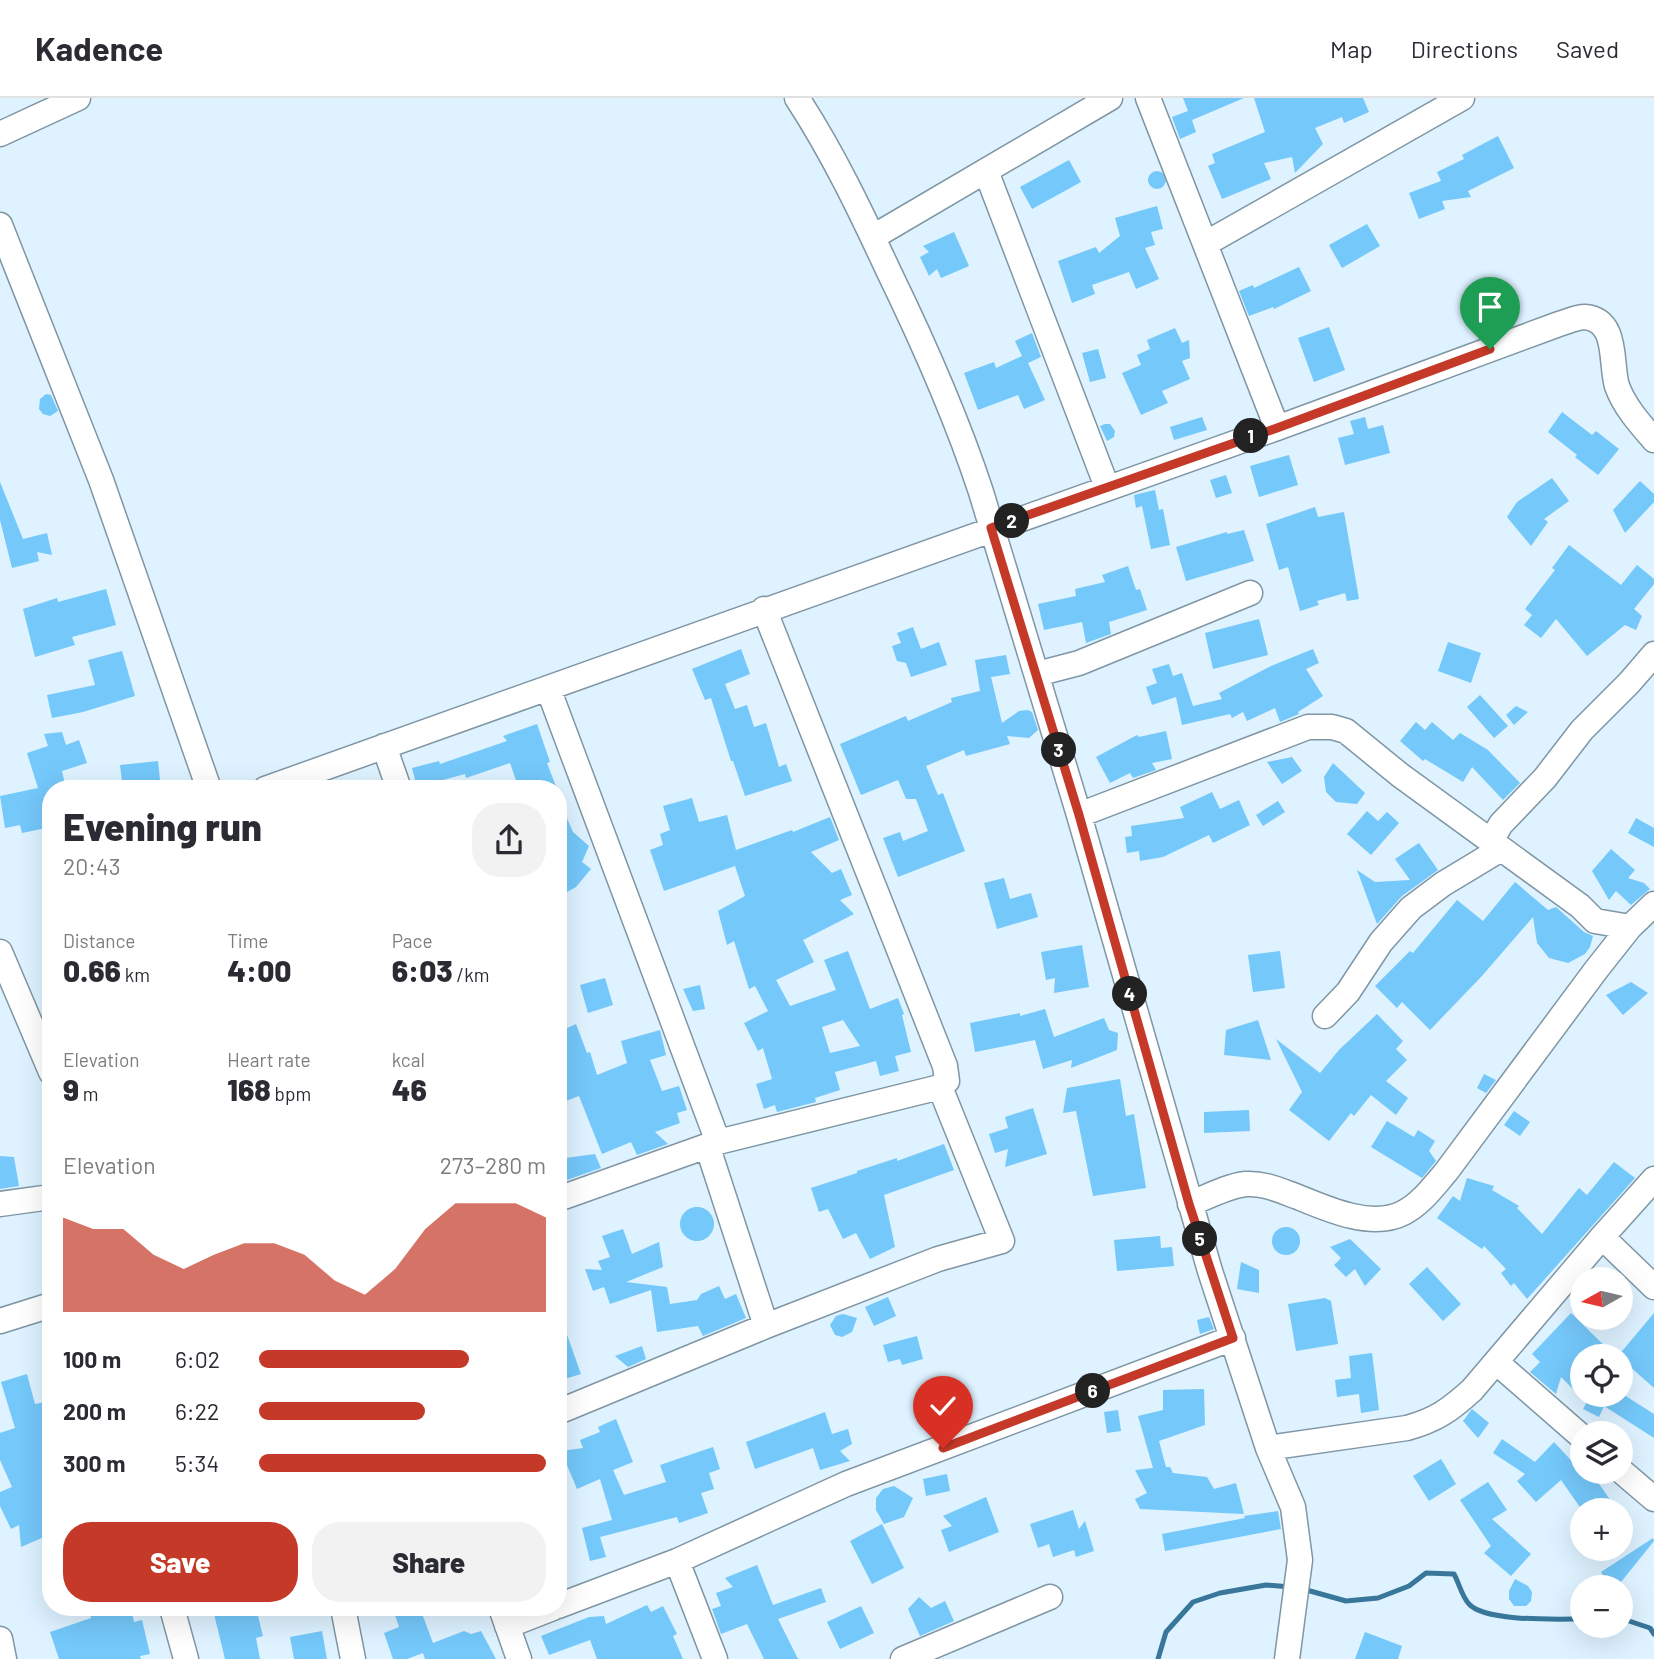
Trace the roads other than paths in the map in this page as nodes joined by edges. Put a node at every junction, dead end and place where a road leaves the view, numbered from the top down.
1 (78, 98) edge
2 (797, 98) edge
3 (1110, 98) edge
4 (1148, 98) edge
5 (1462, 98) edge
6 (0, 134) edge
7 (986, 171) junction
8 (0, 225) edge
9 (873, 237) junction
10 (1205, 244) junction
11 (1277, 428) junction
12 (1654, 440) edge
13 (1107, 487) junction
14 (991, 528) junction
15 (1250, 593) dead end
16 (764, 609) junction
17 (1654, 654) edge
18 (1037, 674) junction
19 (548, 688) junction
20 (384, 746) junction
21 (206, 780) edge
22 (290, 780) edge
23 (396, 780) edge
24 (1079, 815) junction
25 (1496, 845) junction
26 (1654, 904) edge
27 (1595, 921) junction
28 (1630, 927) junction
29 (0, 952) edge
30 (1596, 970) junction
31 (6, 977) edge
32 (1325, 1016) dead end
33 (42, 1053) edge
34 (940, 1087) junction
35 (713, 1145) junction
36 (1654, 1179) edge
37 (567, 1196) edge
38 (42, 1198) edge
39 (0, 1204) edge
40 (1189, 1204) junction
41 (1602, 1237) junction
42 (1654, 1287) edge
43 (42, 1308) edge
44 (0, 1321) edge
45 (766, 1326) junction
46 (1233, 1338) junction
47 (1496, 1362) junction
48 (567, 1408) edge
49 (1570, 1427) edge
50 (1268, 1448) junction
51 (1633, 1481) edge
52 (1654, 1499) edge
53 (677, 1561) junction
54 (1050, 1597) dead end
55 (567, 1603) edge
56 (174, 1616) edge
57 (345, 1616) edge
58 (504, 1617) edge
59 (0, 1639) edge
60 (5, 1659) edge
61 (186, 1659) edge
62 (353, 1659) edge
63 (519, 1659) edge
64 (715, 1659) edge
65 (903, 1659) edge
66 (1287, 1659) edge

1 - 6 street
2 - 9 street
3 - 7 street
4 - 10 street
5 - 10 street
7 - 9 street
7 - 13 street
8 - 21 street
9 - 14 street
10 - 11 street
11 - 12 street
11 - 13 street
13 - 14 street
14 - 16 street
14 - 18 street
15 - 18 street
16 - 19 street
16 - 34 street
17 - 25 street
18 - 24 street
19 - 20 street
19 - 35 street
20 - 22 street
20 - 23 street
24 - 25 street
24 - 40 street
25 - 27 street
25 - 32 street
26 - 28 street
27 - 28 street
27 - 30 street
28 - 30 street
29 - 31 street
30 - 40 street
31 - 33 street
34 - 35 street
34 - 45 street
35 - 37 street
35 - 45 street
36 - 41 street
38 - 39 street
40 - 46 street
41 - 42 street
41 - 47 street
43 - 44 street
45 - 48 street
46 - 50 street
46 - 53 street
47 - 49 street
47 - 50 street
50 - 66 street
51 - 52 street
53 - 55 street
53 - 64 street
54 - 65 street
56 - 61 street
57 - 62 street
58 - 63 street
59 - 60 street

